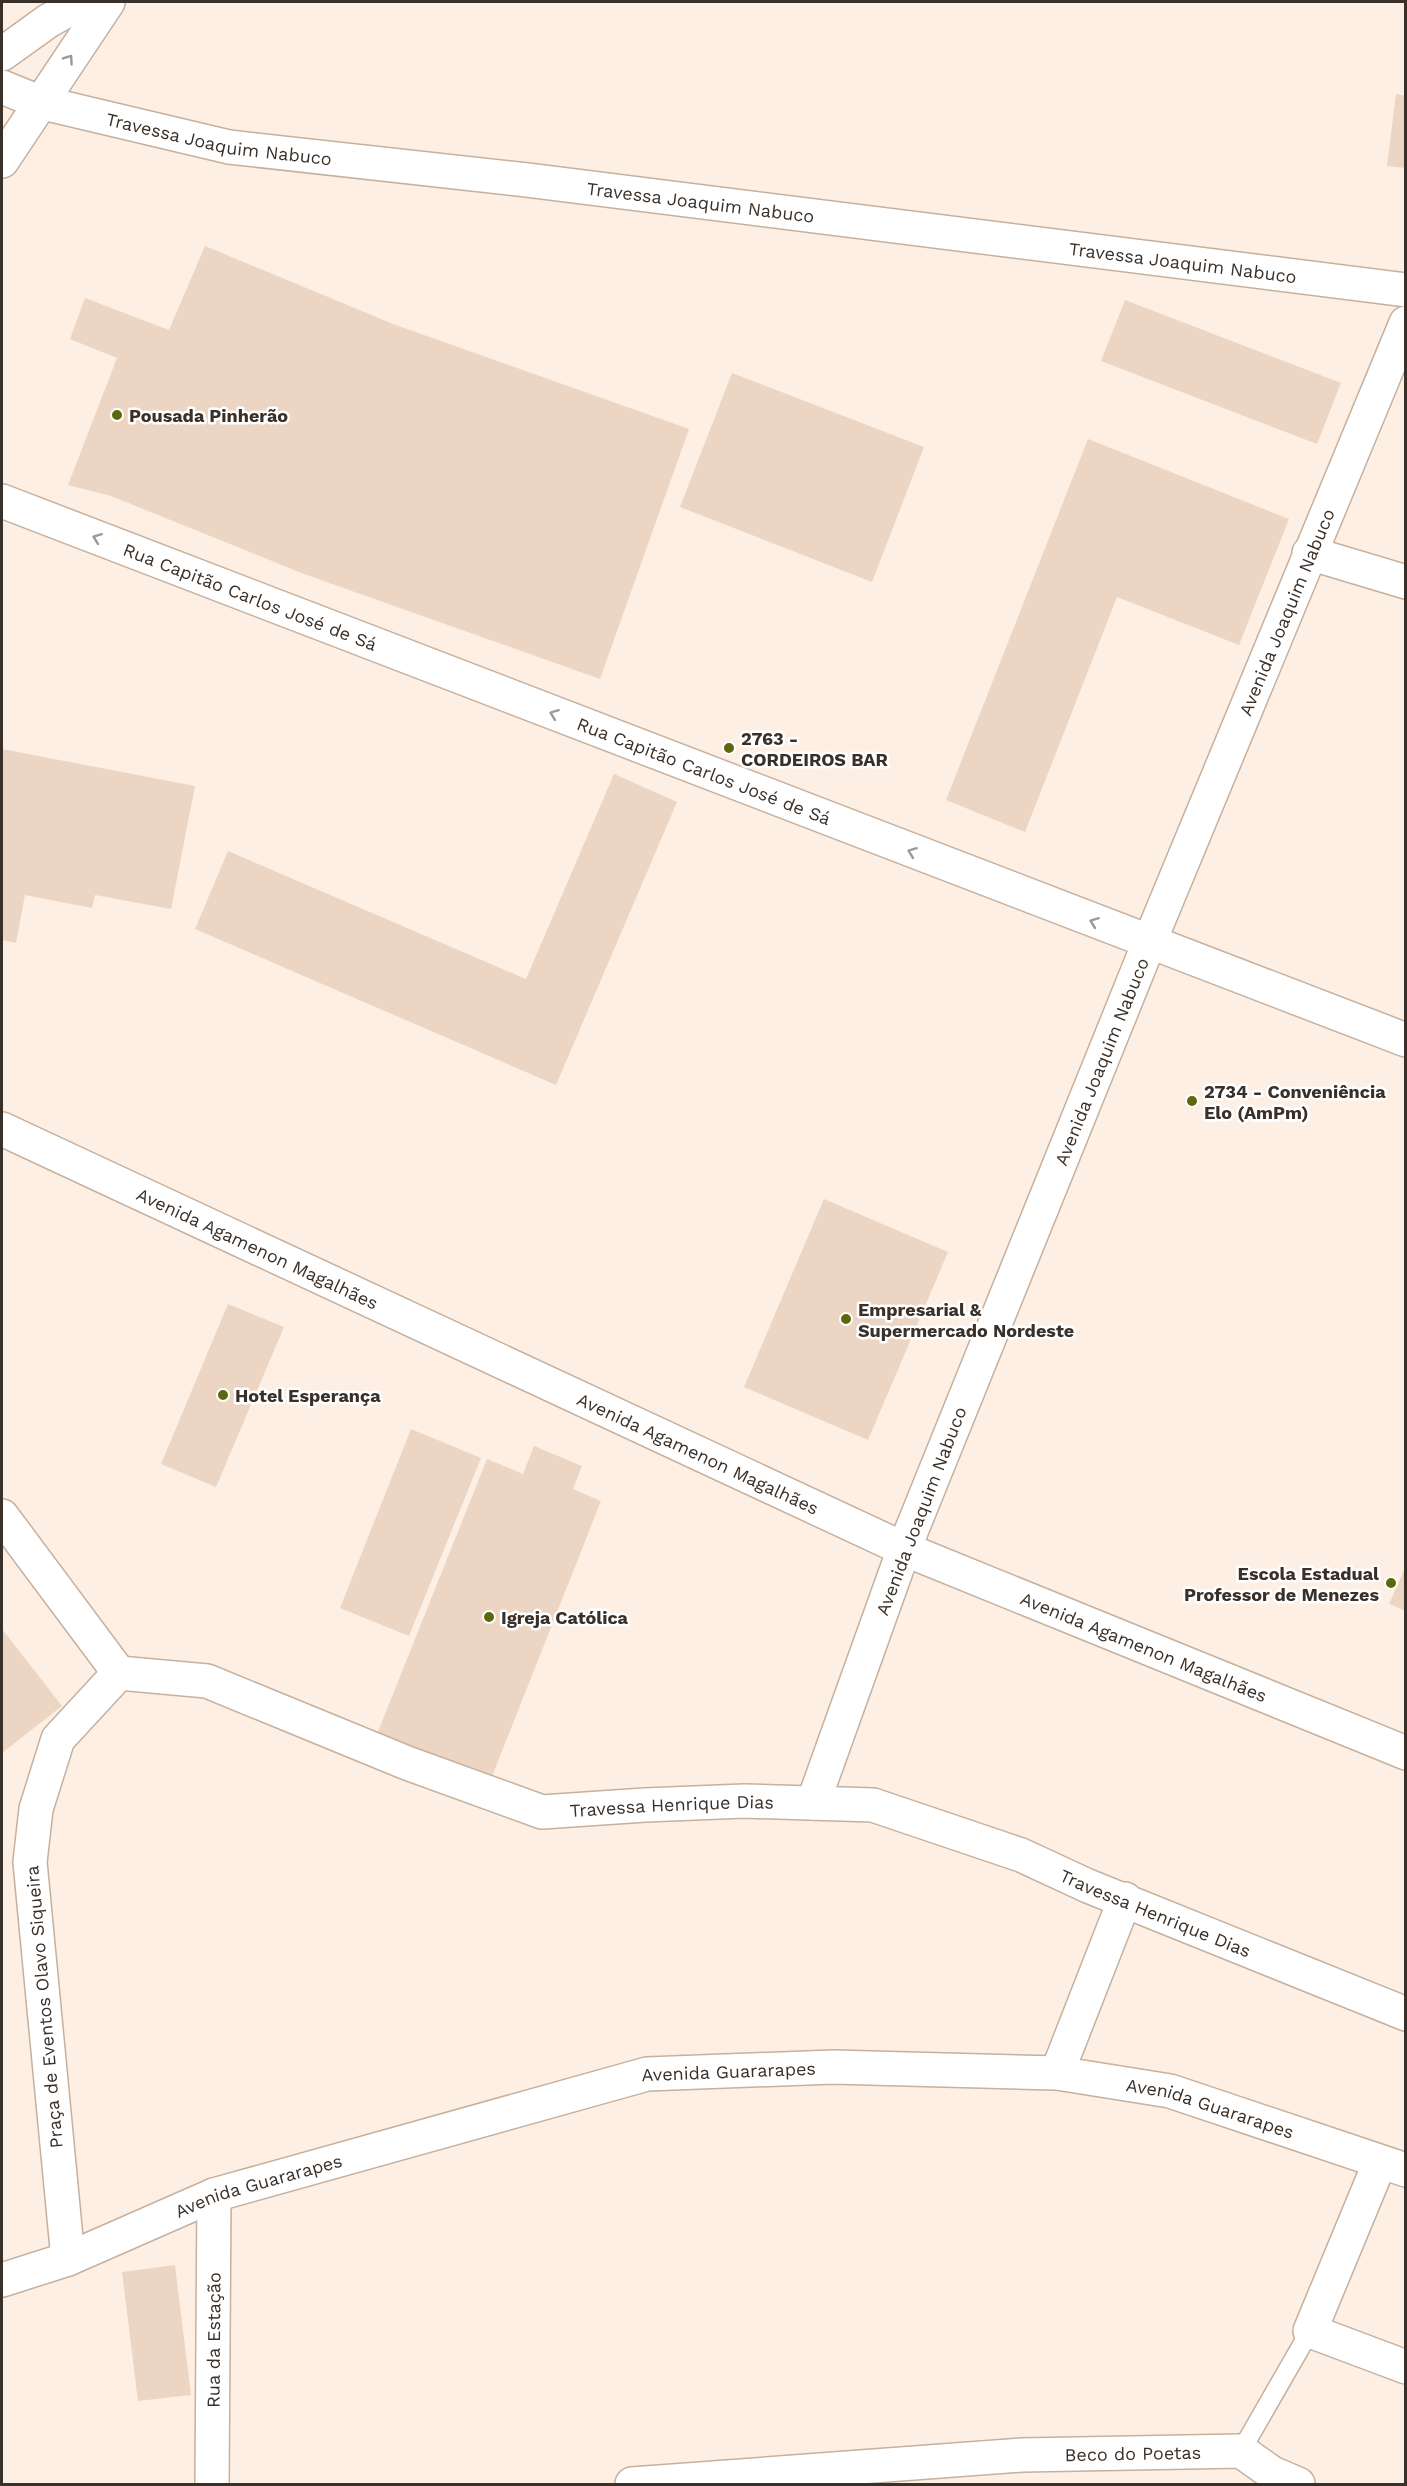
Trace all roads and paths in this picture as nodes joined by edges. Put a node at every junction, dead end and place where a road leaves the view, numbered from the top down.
1 (82, 2) edge
2 (108, 2) edge
3 (2, 54) edge
4 (2, 87) edge
5 (39, 102) junction
6 (2, 161) edge
7 (1406, 290) edge
8 (1406, 323) edge
9 (2, 501) edge
10 (1309, 553) junction
11 (1406, 582) edge
12 (1149, 943) junction
13 (1406, 1040) edge
14 (2, 1129) edge
15 (2, 1516) edge
16 (904, 1549) junction
17 (119, 1673) junction
18 (1406, 1753) edge
19 (813, 1803) junction
20 (1125, 1899) junction
21 (1406, 2014) edge
22 (1057, 2073) junction
23 (1393, 2166) edge
24 (214, 2195) junction
25 (68, 2259) junction
26 (2, 2280) edge
27 (1310, 2331) junction
28 (1406, 2367) edge
29 (1241, 2451) junction
30 (960, 2472) edge
31 (212, 2484) edge
32 (632, 2484) edge
33 (1298, 2484) edge

1 - 3 street
5 -> 2 street
4 - 5 street, Travessa Joaquim Nabuco
5 - 6 street
5 - 7 street, Travessa Joaquim Nabuco
8 - 10 street, Avenida Joaquim Nabuco
12 -> 9 street, Rua Capitão Carlos José de Sá
10 - 11 street
10 - 12 street, Avenida Joaquim Nabuco
12 - 13 street, Rua Capitão Carlos José de Sá
12 - 16 street, Avenida Joaquim Nabuco
14 - 16 street, Avenida Agamenon Magalhães
15 - 17 street
16 - 18 street, Avenida Agamenon Magalhães
16 - 19 street, Avenida Joaquim Nabuco
17 - 19 street, Travessa Henrique Dias
17 - 25 street, Praça de Eventos Olavo Siqueira
19 - 20 street, Travessa Henrique Dias
20 - 21 street, Travessa Henrique Dias
20 - 22 street
22 - 23 street, Avenida Guararapes
22 - 24 street, Avenida Guararapes
23 - 27 street
24 - 25 street, Avenida Guararapes
24 - 31 street, Rua da Estação
25 - 26 street, Avenida Guararapes
27 - 28 street
27 - 29 lane
29 - 30 street, Beco do Poetas
29 - 33 street
30 - 32 street, Beco do Poetas

